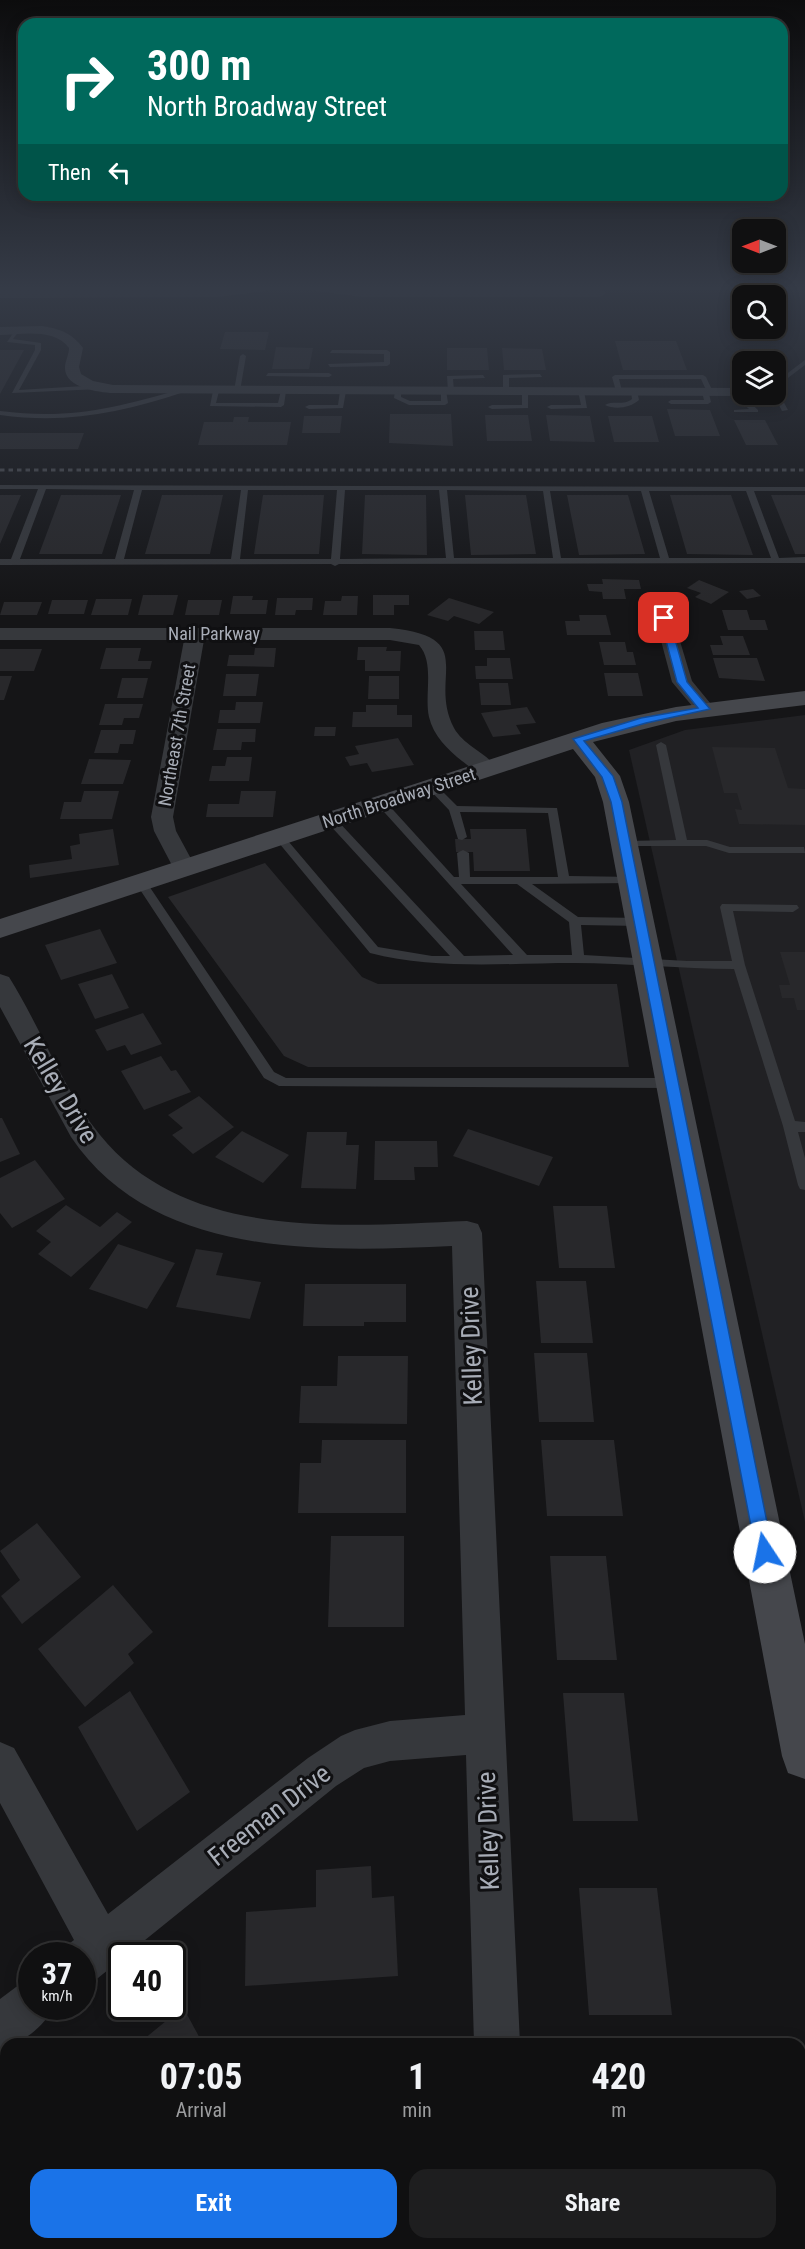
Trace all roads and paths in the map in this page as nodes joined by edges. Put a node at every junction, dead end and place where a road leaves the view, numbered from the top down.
1 (15, 391) edge
2 (32, 391) edge
3 (182, 391) joint
4 (216, 391) junction
5 (237, 391) joint
6 (283, 391) junction
7 (327, 391) joint
8 (343, 391) junction
9 (447, 391) joint
10 (506, 391) joint
11 (525, 391) junction
12 (581, 391) junction
13 (626, 391) junction
14 (708, 392) junction
15 (732, 393) edge
16 (671, 402) dead end
17 (608, 405) dead end
18 (748, 405) edge
19 (782, 405) edge
20 (309, 407) dead end
21 (492, 407) dead end
22 (551, 407) dead end
23 (784, 410) dead end
24 (736, 411) dead end
25 (0, 413) edge
26 (0, 487) edge
27 (43, 487) junction
28 (140, 487) junction
29 (245, 487) junction
30 (341, 487) junction
31 (443, 487) junction
32 (546, 488) junction
33 (644, 488) junction
34 (749, 488) junction
35 (805, 489) edge
36 (558, 560) junction
37 (665, 560) junction
38 (776, 560) junction
39 (805, 560) edge
40 (0, 561) edge
41 (15, 561) junction
42 (119, 561) junction
43 (450, 561) junction
44 (236, 562) junction
45 (334, 562) junction
46 (664, 618) dead end
47 (0, 634) edge
48 (195, 634) junction
49 (805, 698) edge
50 (705, 709) junction
51 (578, 739) junction
52 (661, 745) dead end
53 (486, 769) junction
54 (432, 787) junction
55 (381, 803) junction
56 (454, 809) junction
57 (331, 820) junction
58 (279, 837) junction
59 (462, 837) dead end
60 (682, 843) junction
61 (625, 844) junction
62 (804, 850) edge
63 (463, 853) dead end
64 (184, 868) junction
65 (632, 879) junction
66 (459, 880) junction
67 (564, 880) junction
68 (520, 881) junction
69 (141, 882) junction
70 (793, 908) dead end
71 (574, 921) junction
72 (640, 922) junction
73 (0, 929) edge
74 (460, 959) junction
75 (523, 959) junction
76 (578, 959) junction
77 (648, 962) junction
78 (739, 965) junction
79 (0, 983) edge
80 (672, 1083) junction
81 (790, 1126) junction
82 (805, 1127) edge
83 (805, 1185) edge
84 (484, 1734) junction
85 (805, 1756) edge
86 (0, 1762) edge
87 (86, 1942) edge
88 (96, 1952) edge
89 (18, 2014) edge
90 (0, 2027) edge
91 (496, 2038) edge

1 - 2 lane
3 - 4 street
3 - 25 lane
4 - 5 street
4 - 6 lane
5 - 6 street
6 - 7 street
7 - 8 street
8 - 9 street
8 - 20 lane
9 - 10 street
10 - 11 street
11 - 12 street
11 - 21 lane
12 - 13 street
12 - 22 lane
13 - 14 street
13 - 17 lane
14 - 15 street
14 - 16 lane
18 - 24 lane
19 - 23 lane
26 - 27 lane
27 - 28 lane
27 - 41 lane
28 - 29 lane
28 - 42 lane
29 - 30 lane
29 - 44 lane
30 - 31 lane
30 - 45 lane
31 - 32 lane
31 - 43 lane
32 - 33 lane
32 - 36 lane
33 - 34 lane
33 - 37 lane
34 - 35 lane
34 - 38 lane
36 - 37 lane
36 - 43 lane
37 - 38 lane
38 - 39 lane
40 - 41 lane
41 - 42 lane
42 - 44 lane
43 - 45 lane
44 - 45 lane
46 - 50 street
47 - 48 street, Nail Parkway
48 - 53 street, Nail Parkway
48 - 64 street, Northeast 7th Street
49 - 50 street, North Broadway Street
50 - 51 street, North Broadway Street
51 - 53 street, North Broadway Street
51 - 61 street
52 - 60 lane
53 - 54 street, North Broadway Street
54 - 55 street, North Broadway Street
54 - 56 lane
55 - 57 street, North Broadway Street
55 - 66 lane
56 - 59 lane
56 - 67 lane
57 - 58 street, North Broadway Street
57 - 74 lane
58 - 64 street, North Broadway Street
58 - 74 lane
60 - 61 lane
60 - 62 lane
61 - 65 street
63 - 66 lane
64 - 69 street, North Broadway Street
65 - 67 lane
65 - 72 street
66 - 68 lane
66 - 75 lane
67 - 68 lane
68 - 71 lane
69 - 73 street, North Broadway Street
69 - 80 lane
70 - 78 lane
71 - 72 lane
71 - 76 lane
72 - 77 street
74 - 75 lane
75 - 76 lane
76 - 77 lane
77 - 78 lane
77 - 80 street
78 - 81 lane
79 - 84 street, Kelley Drive
80 - 85 street
81 - 82 lane
81 - 83 lane
84 - 88 street, Freeman Drive
84 - 91 street, Kelley Drive
86 - 87 street
89 - 90 street

